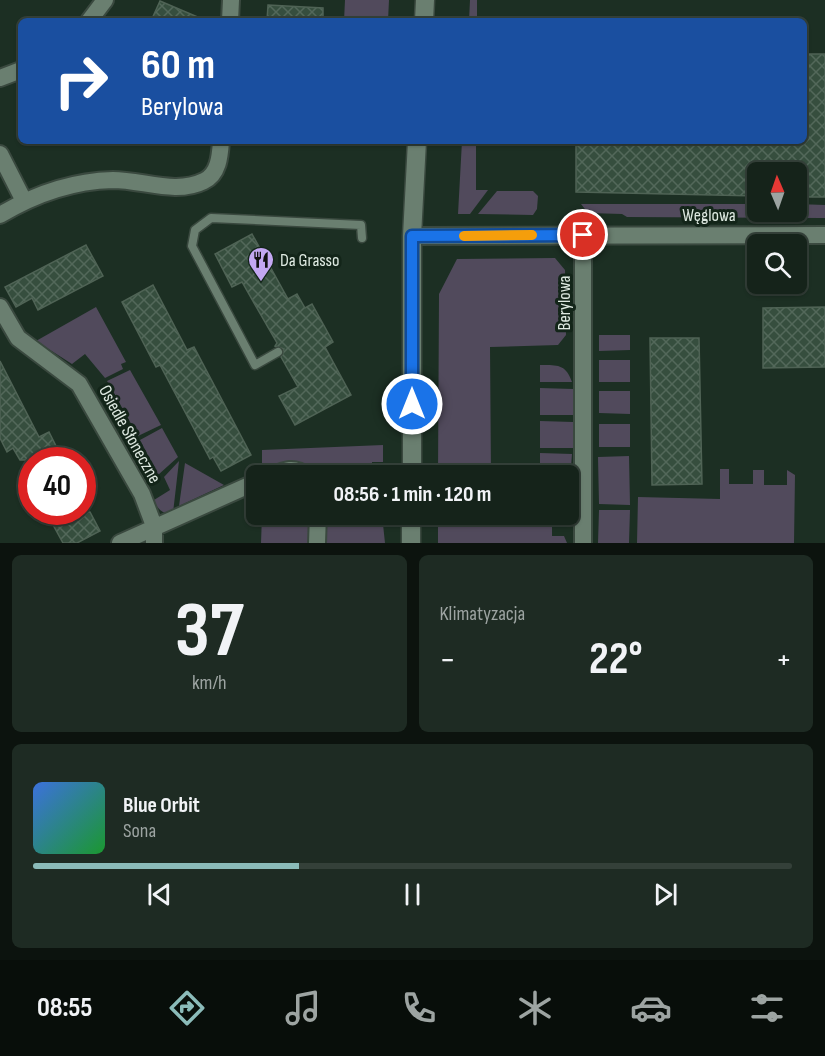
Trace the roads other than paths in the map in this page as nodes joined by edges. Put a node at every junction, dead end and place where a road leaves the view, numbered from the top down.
1 (105, 0) edge
2 (231, 0) edge
3 (425, 0) edge
4 (91, 18) edge
5 (230, 18) edge
6 (424, 18) edge
7 (18, 71) edge
8 (0, 78) edge
9 (221, 144) edge
10 (417, 144) edge
11 (0, 154) edge
12 (24, 201) junction
13 (0, 215) edge
14 (583, 235) junction
15 (825, 235) edge
16 (412, 236) junction
17 (362, 238) dead end
18 (0, 307) edge
19 (278, 352) dead end
20 (412, 465) edge
21 (246, 487) edge
22 (318, 525) edge
23 (411, 525) edge
24 (154, 535) edge
25 (120, 543) edge
26 (317, 543) edge
27 (411, 543) edge
28 (582, 543) edge

1 - 4 street
2 - 5 street
3 - 6 street
7 - 8 street
9 - 12 street
10 - 16 street
11 - 12 street
12 - 13 street
14 - 15 street, Węglowa
14 - 16 street
14 - 28 street, Berylowa
16 - 20 street
17 - 19 lane
18 - 24 street, Osiedle Słoneczne
21 - 24 street
22 - 26 street
23 - 27 street
24 - 25 street

